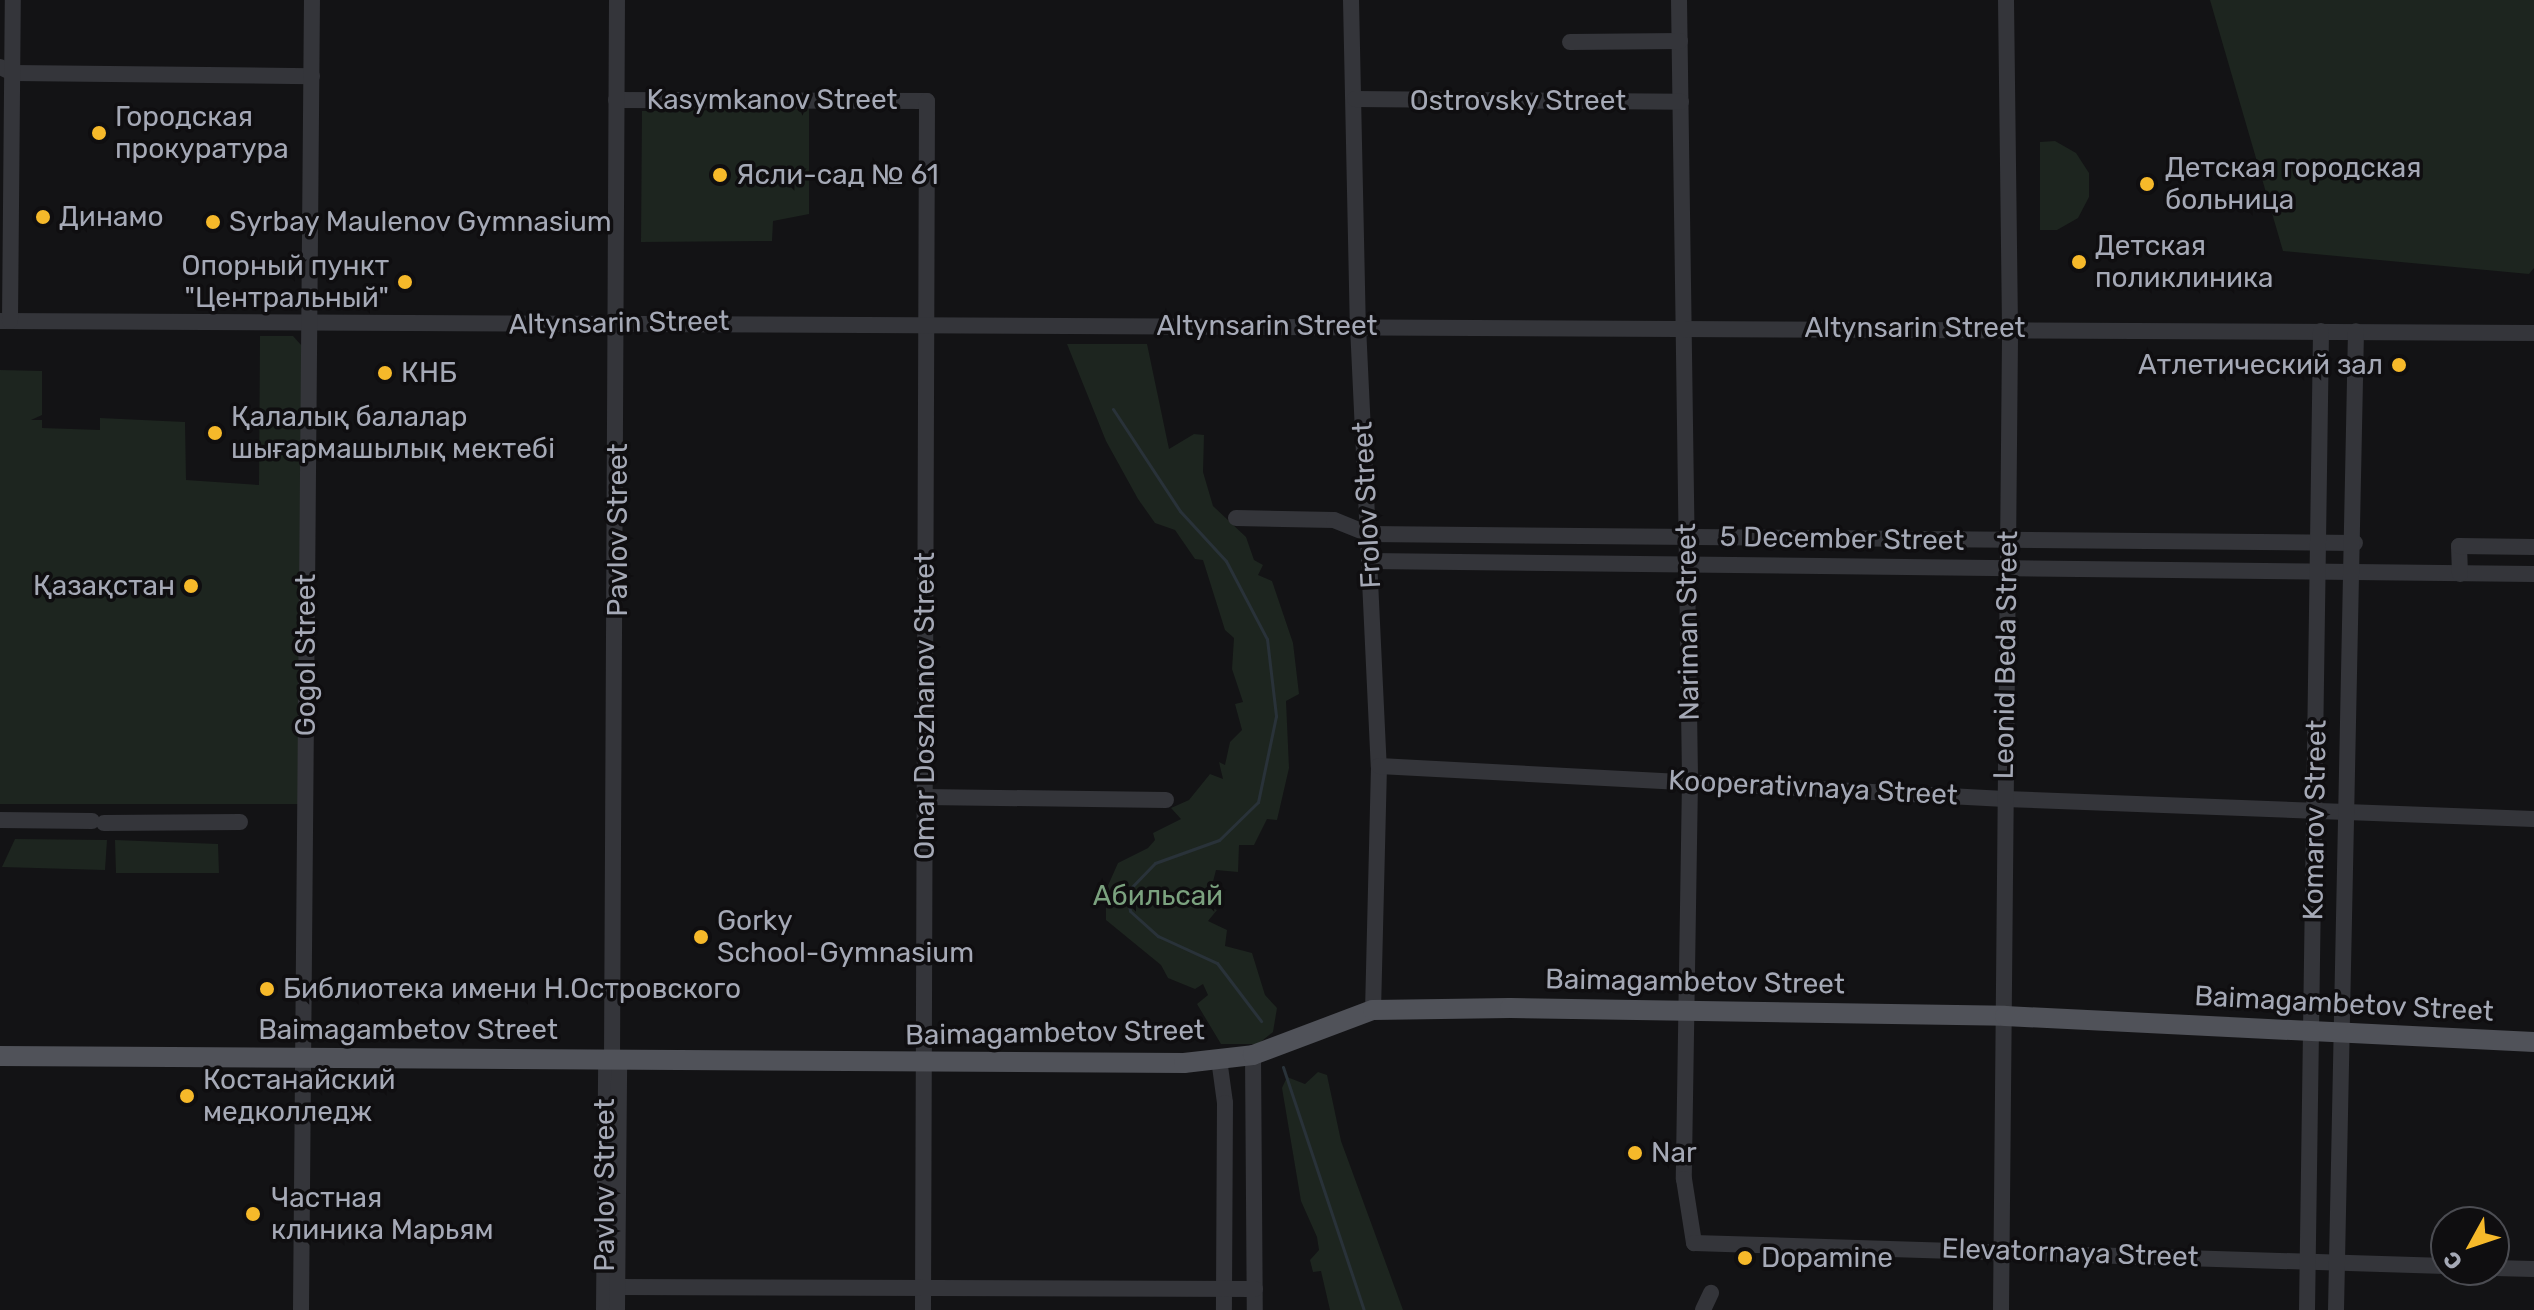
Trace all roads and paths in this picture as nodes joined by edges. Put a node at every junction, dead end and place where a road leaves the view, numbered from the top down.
1 (13, 0) edge
2 (312, 0) edge
3 (617, 0) edge
4 (1351, 0) edge
5 (1679, 0) edge
6 (2006, 0) edge
7 (1680, 41) junction
8 (1570, 42) dead end
9 (4, 72) edge
10 (312, 76) junction
11 (1355, 99) junction
12 (616, 100) junction
13 (927, 101) joint
14 (1681, 102) junction
15 (5, 321) edge
16 (926, 323) junction
17 (619, 324) junction
18 (309, 325) junction
19 (1358, 326) junction
20 (2010, 328) junction
21 (1684, 329) junction
22 (2321, 331) junction
23 (2356, 331) junction
24 (2534, 333) edge
25 (1236, 518) dead end
26 (1368, 534) junction
27 (1687, 537) junction
28 (2007, 540) junction
29 (2320, 543) junction
30 (2355, 543) junction
31 (2534, 547) edge
32 (1369, 561) junction
33 (1687, 565) junction
34 (2007, 569) junction
35 (2320, 573) junction
36 (2355, 573) junction
37 (2460, 574) junction
38 (2534, 574) edge
39 (1379, 766) junction
40 (1690, 780) junction
41 (925, 797) junction
42 (2005, 799) junction
43 (1166, 800) dead end
44 (2314, 808) junction
45 (2350, 809) junction
46 (2534, 819) edge
47 (0, 820) edge
48 (240, 822) dead end
49 (1690, 1008) junction
50 (1373, 1010) junction
51 (2005, 1016) junction
52 (2313, 1030) junction
53 (2343, 1032) junction
54 (2534, 1042) edge
55 (1253, 1055) junction
56 (0, 1056) edge
57 (303, 1058) junction
58 (1219, 1059) junction
59 (612, 1060) junction
60 (925, 1063) junction
61 (1694, 1243) joint
62 (2002, 1250) junction
63 (2309, 1260) junction
64 (2337, 1261) junction
65 (2430, 1265) edge
66 (2510, 1268) edge
67 (2534, 1269) edge
68 (618, 1287) junction
69 (923, 1288) junction
70 (1224, 1289) junction
71 (1255, 1289) junction
72 (1711, 1293) dead end
73 (301, 1310) edge
74 (604, 1310) edge
75 (617, 1310) edge
76 (923, 1310) edge
77 (1224, 1310) edge
78 (1255, 1310) edge
79 (1703, 1310) edge
80 (2001, 1310) edge
81 (2307, 1310) edge
82 (2336, 1310) edge

1 - 9 street
2 - 10 street, Gogol Street
3 - 12 street, Pavlov Street
4 - 11 street, Frolov Street
5 - 7 street, Nariman Street
6 - 20 street, Leonid Beda Street
7 - 8 street
7 - 14 street, Nariman Street
9 - 10 street
9 - 15 street
10 - 18 street, Gogol Street
11 - 14 street, Ostrovsky Street
11 - 19 street, Frolov Street
12 - 13 street, Kasymkanov Street
12 - 17 street, Pavlov Street
13 - 16 street, Omar Doszhanov Street
14 - 21 street, Nariman Street
15 - 18 street, Altynsarin Street
16 - 17 street, Altynsarin Street
16 - 19 street, Altynsarin Street
16 - 41 street, Omar Doszhanov Street
17 - 18 street, Altynsarin Street
17 - 59 street, Pavlov Street
18 - 57 street, Gogol Street
19 - 21 street, Altynsarin Street
19 - 26 street, Frolov Street
20 - 21 street, Altynsarin Street
20 - 22 street, Altynsarin Street
20 - 28 street, Leonid Beda Street
21 - 27 street, Nariman Street
22 - 23 street, Altynsarin Street
22 - 29 street, Komarov Street
23 - 24 street, Altynsarin Street
23 - 30 street, Komarov Street
25 - 26 street, 5 December Street
26 - 27 street, 5 December Street
26 - 32 street, Frolov Street
27 - 28 street, 5 December Street
27 - 33 street, Nariman Street
28 - 29 street, 5 December Street
28 - 34 street, Leonid Beda Street
29 - 30 street, 5 December Street
29 - 35 street, Komarov Street
30 - 36 street, Komarov Street
31 - 37 street
32 - 33 street, 5 December Street
32 - 39 street, Frolov Street
33 - 34 street, 5 December Street
33 - 40 street, Nariman Street
34 - 35 street, 5 December Street
34 - 42 street, Leonid Beda Street
35 - 36 street, 5 December Street
35 - 44 street, Komarov Street
36 - 37 street, 5 December Street
36 - 45 street, Komarov Street
37 - 38 street, 5 December Street
39 - 40 street, Kooperativnaya Street
39 - 50 street, Frolov Street
40 - 42 street, Kooperativnaya Street
40 - 49 street, Nariman Street
41 - 43 street
41 - 60 street, Omar Doszhanov Street
42 - 44 street, Kooperativnaya Street
42 - 51 street, Leonid Beda Street
44 - 45 street, Kooperativnaya Street
44 - 52 street, Komarov Street
45 - 46 street, Kooperativnaya Street
45 - 53 street, Komarov Street
47 - 48 street
49 - 50 main road, Baimagambetov Street
49 - 51 main road, Baimagambetov Street
49 - 61 street, Nariman Street
50 - 55 main road, Baimagambetov Street
51 - 52 main road, Baimagambetov Street
51 - 62 street, Leonid Beda Street
52 - 53 main road, Baimagambetov Street
52 - 63 street, Komarov Street
53 - 54 main road, Baimagambetov Street
53 - 64 street, Komarov Street
55 - 58 main road, Baimagambetov Street
55 - 71 street
56 - 57 main road, Baimagambetov Street
57 - 59 main road, Baimagambetov Street
57 - 73 street, Gogol Street
58 - 60 main road, Baimagambetov Street
58 - 70 street
59 - 60 main road, Baimagambetov Street
59 - 68 street, Pavlov Street
59 - 74 street, Pavlov Street
60 - 69 street, Omar Doszhanov Street
61 - 62 street, Elevatornaya Street
62 - 63 street, Elevatornaya Street
62 - 80 street, Leonid Beda Street
63 - 64 street, Elevatornaya Street
63 - 81 street, Komarov Street
64 - 65 street, Elevatornaya Street
64 - 82 street, Komarov Street
66 - 67 street
68 - 69 street
68 - 75 street, Pavlov Street
69 - 70 street
69 - 76 street, Omar Doszhanov Street
70 - 71 street
70 - 77 street
71 - 78 street
72 - 79 street

